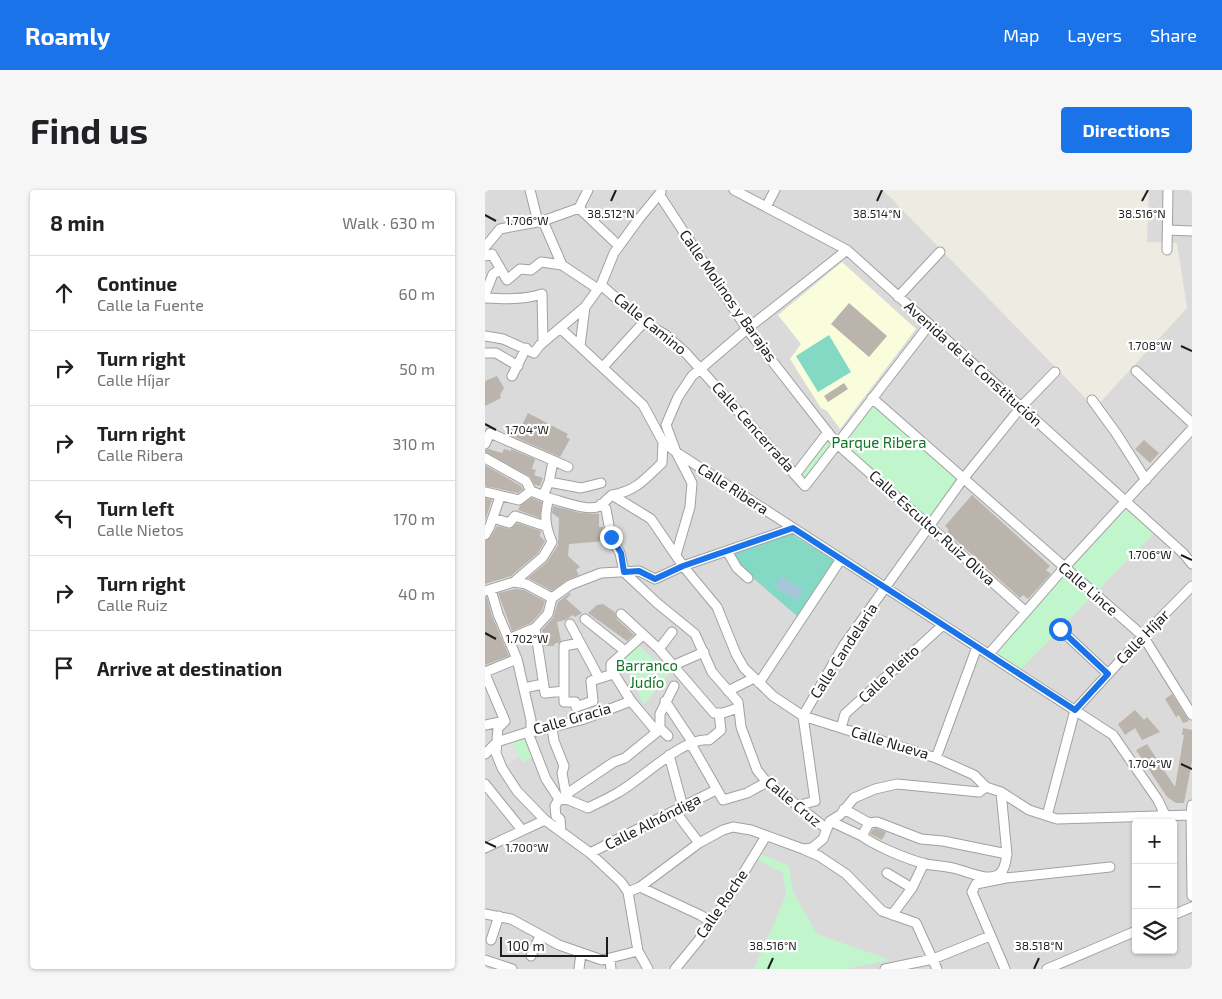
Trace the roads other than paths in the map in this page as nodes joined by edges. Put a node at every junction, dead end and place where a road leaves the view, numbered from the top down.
1 (530, 190) edge
2 (588, 190) edge
3 (734, 190) edge
4 (775, 190) edge
5 (1168, 190) edge
6 (660, 192) edge
7 (766, 207) junction
8 (579, 208) junction
9 (540, 222) junction
10 (1168, 230) junction
11 (1192, 231) edge
12 (619, 246) junction
13 (485, 247) edge
14 (847, 250) junction
15 (1167, 250) dead end
16 (940, 252) dead end
17 (485, 256) edge
18 (562, 265) junction
19 (500, 270) junction
20 (600, 287) junction
21 (485, 294) edge
22 (898, 297) junction
23 (485, 298) edge
24 (585, 308) junction
25 (644, 322) junction
26 (929, 325) junction
27 (561, 328) junction
28 (747, 329) junction
29 (485, 336) edge
30 (543, 342) junction
31 (580, 346) junction
32 (530, 350) junction
33 (485, 353) edge
34 (518, 366) junction
35 (603, 367) junction
36 (701, 368) junction
37 (1135, 371) dead end
38 (1055, 372) dead end
39 (512, 376) dead end
40 (872, 398) junction
41 (1091, 400) dead end
42 (1021, 408) junction
43 (1192, 423) edge
44 (1192, 429) edge
45 (828, 432) junction
46 (663, 442) junction
47 (485, 444) edge
48 (837, 444) junction
49 (676, 452) junction
50 (485, 458) edge
51 (553, 461) junction
52 (568, 467) dead end
53 (795, 475) junction
54 (963, 479) junction
55 (1146, 480) junction
56 (549, 482) junction
57 (601, 483) dead end
58 (531, 491) junction
59 (485, 492) edge
60 (612, 495) junction
61 (500, 497) junction
62 (546, 497) junction
63 (1126, 502) junction
64 (601, 504) junction
65 (493, 518) junction
66 (545, 526) junction
67 (930, 526) junction
68 (793, 528) junction
69 (485, 535) edge
70 (727, 551) junction
71 (676, 555) junction
72 (841, 559) junction
73 (1192, 564) edge
74 (683, 566) junction
75 (1064, 568) junction
76 (624, 572) junction
77 (749, 578) dead end
78 (514, 582) junction
79 (1192, 586) edge
80 (886, 588) junction
81 (488, 590) edge
82 (552, 598) junction
83 (1026, 612) junction
84 (621, 614) dead end
85 (585, 618) dead end
86 (570, 624) dead end
87 (943, 625) junction
88 (535, 628) junction
89 (1060, 629) dead end
90 (673, 632) dead end
91 (643, 635) junction
92 (1143, 636) junction
93 (508, 638) junction
94 (580, 643) junction
95 (977, 647) junction
96 (659, 649) junction
97 (625, 651) junction
98 (704, 652) junction
99 (989, 654) junction
100 (517, 659) junction
101 (672, 666) junction
102 (485, 673) edge
103 (613, 674) junction
104 (1108, 674) junction
105 (599, 678) junction
106 (756, 680) junction
107 (543, 684) junction
108 (674, 686) dead end
109 (524, 688) junction
110 (564, 691) junction
111 (728, 691) junction
112 (631, 701) junction
113 (665, 701) junction
114 (738, 708) junction
115 (1075, 710) junction
116 (719, 713) junction
117 (1192, 715) edge
118 (803, 716) junction
119 (505, 721) junction
120 (485, 725) edge
121 (552, 728) junction
122 (841, 728) junction
123 (658, 729) junction
124 (528, 732) junction
125 (668, 736) dead end
126 (497, 742) junction
127 (692, 743) junction
128 (485, 754) edge
129 (669, 755) junction
130 (936, 758) junction
131 (767, 782) junction
132 (485, 784) edge
133 (986, 787) junction
134 (716, 790) junction
135 (1001, 792) junction
136 (564, 798) junction
137 (1192, 804) edge
138 (797, 806) junction
139 (683, 807) junction
140 (845, 809) junction
141 (1165, 815) junction
142 (1191, 815) edge
143 (1047, 816) junction
144 (545, 820) junction
145 (869, 823) junction
146 (828, 825) junction
147 (522, 830) junction
148 (561, 830) junction
149 (766, 836) junction
150 (862, 836) junction
151 (699, 843) junction
152 (485, 847) edge
153 (803, 849) junction
154 (590, 853) junction
155 (1007, 854) junction
156 (924, 863) junction
157 (1110, 867) dead end
158 (887, 873) dead end
159 (1003, 876) junction
160 (639, 887) junction
161 (912, 888) junction
162 (628, 892) junction
163 (1192, 896) edge
164 (1192, 907) edge
165 (1177, 913) edge
166 (485, 914) edge
167 (892, 915) junction
168 (499, 916) junction
169 (712, 922) junction
170 (1132, 933) edge
171 (540, 936) junction
172 (990, 936) junction
173 (491, 940) dead end
174 (638, 951) junction
175 (581, 953) junction
176 (531, 956) dead end
177 (611, 959) junction
178 (485, 960) edge
179 (933, 960) junction
180 (512, 969) edge
181 (579, 969) edge
182 (611, 969) edge
183 (647, 969) edge
184 (675, 969) edge
185 (885, 969) edge
186 (937, 969) edge
187 (1005, 969) edge
188 (1047, 969) edge

1 - 9 street
2 - 8 street
3 - 7 street, Avenida de la Constitución
4 - 7 street
5 - 10 street
6 - 12 street
6 - 28 street, Calle Molinos y Barajas
7 - 14 street, Avenida de la Constitución
8 - 9 street
8 - 12 street
9 - 13 street
9 - 18 street
10 - 11 street
10 - 15 street
12 - 20 street
14 - 22 street, Avenida de la Constitución
14 - 28 street
16 - 22 street
17 - 19 street
18 - 19 street
18 - 20 street, Calle Camino
19 - 21 street
20 - 24 street
20 - 25 street, Calle Camino
22 - 26 street, Avenida de la Constitución
23 - 30 street
24 - 27 street
24 - 31 street
25 - 35 street
25 - 36 street, Calle Camino
26 - 40 street
26 - 42 street, Avenida de la Constitución
27 - 30 street
27 - 31 street
28 - 36 street
28 - 45 street, Calle Molinos y Barajas
29 - 32 street
30 - 32 street
31 - 35 street
32 - 34 street
33 - 34 street
34 - 39 street
35 - 46 street
36 - 49 street, Calle Camino
36 - 53 street, Calle Cencerrada
37 - 43 street
38 - 42 street, Calle Candelaria
40 - 48 street
40 - 54 street, Calle Lince
41 - 55 street
42 - 54 street, Calle Candelaria
42 - 63 street, Avenida de la Constitución
44 - 55 street
45 - 48 street, Calle Molinos y Barajas
45 - 53 street
46 - 49 street, Calle Ribera
46 - 60 street
47 - 51 street
48 - 53 street, Calle Cencerrada
48 - 67 street, Calle Escultor Ruiz Oliva
49 - 68 street, Calle Ribera
49 - 71 street, Calle Camino
50 - 58 street
51 - 52 street
51 - 56 street
54 - 67 street, Calle Candelaria
54 - 75 street, Calle Lince
55 - 63 street
56 - 57 street
56 - 62 street
58 - 61 street
58 - 62 street
59 - 61 street
60 - 64 street
60 - 71 street, Calle Nueva
61 - 65 street
62 - 64 street
62 - 66 street
63 - 73 street, Avenida de la Constitución
63 - 75 street
64 - 76 street
65 - 66 street
65 - 69 street
66 - 78 street
67 - 80 street, Calle Candelaria
67 - 83 street, Calle Escultor Ruiz Oliva
68 - 70 street
68 - 72 street, Calle Ribera
70 - 74 street
70 - 77 street
71 - 74 street, Calle Nueva
72 - 80 street, Calle Ribera
72 - 106 street
74 - 76 street
74 - 106 street, Calle Nueva
75 - 83 street
75 - 92 street, Calle Lince
76 - 82 street
76 - 98 street, Calle Cruz
78 - 81 street
78 - 82 street
79 - 92 street, Calle Híjar
80 - 87 street, Calle Ribera
80 - 118 street, Calle Candelaria
81 - 93 street
82 - 88 street
83 - 99 street
84 - 91 street
85 - 97 street
86 - 94 street
87 - 95 street, Calle Ribera
87 - 122 street, Calle Pleito
88 - 93 street
88 - 107 street
89 - 104 street
90 - 96 street
91 - 96 street
91 - 97 street
92 - 104 street, Calle Híjar
92 - 117 street, Calle Lince
93 - 100 street
94 - 105 street
94 - 110 street
95 - 99 street, Calle Ribera
95 - 130 street
96 - 101 street
97 - 103 street
98 - 101 street
98 - 111 street, Calle Cruz
99 - 115 street, Calle Ribera
100 - 102 street
100 - 109 street
101 - 116 street
102 - 119 street
103 - 105 street
103 - 112 street
104 - 115 street, Calle Híjar
105 - 110 street
106 - 111 street
106 - 118 street, Calle Nueva
107 - 109 street
107 - 110 street
108 - 113 street
109 - 124 street
111 - 114 street, Calle Cruz
112 - 121 street, Calle Gracia
112 - 123 street
113 - 123 street
113 - 127 street
114 - 116 street
114 - 131 street, Calle Cruz
115 - 141 street, Calle Ribera
115 - 143 street
116 - 127 street
118 - 122 street, Calle Nueva
118 - 138 street
119 - 120 street
119 - 126 street
121 - 124 street, Calle Gracia
121 - 136 street
122 - 130 street, Calle Nueva
123 - 125 street
123 - 136 street
124 - 126 street, Calle Gracia
124 - 136 street
126 - 128 street
126 - 144 street
127 - 129 street
127 - 134 street
129 - 136 street
129 - 139 street
130 - 133 street, Calle Nueva
131 - 134 street
131 - 138 street, Calle Cruz
132 - 147 street
133 - 135 street
133 - 140 street
134 - 139 street, Calle Alhóndiga
135 - 143 street
135 - 155 street
136 - 148 street
137 - 142 street
138 - 146 street, Calle Cruz
139 - 151 street
139 - 154 street, Calle Alhóndiga
140 - 145 street
140 - 146 street
141 - 142 street
141 - 143 street
142 - 163 street
144 - 147 street
144 - 148 street
145 - 150 street
145 - 155 street
146 - 150 street, Calle Cruz
146 - 153 street
147 - 152 street
148 - 154 street
149 - 151 street
149 - 153 street
149 - 169 street, Calle Roche
150 - 156 street, Calle Cruz
151 - 160 street
153 - 167 street
154 - 162 street
155 - 159 street
156 - 159 street, Calle Cruz
156 - 161 street
157 - 159 street
158 - 161 street
159 - 172 street
160 - 162 street
160 - 169 street
161 - 167 street
162 - 174 street
164 - 165 street
166 - 168 street
167 - 179 street
168 - 171 street
168 - 173 street
169 - 184 street, Calle Roche
170 - 188 street
171 - 175 street
171 - 176 street
172 - 179 street
172 - 187 street
174 - 177 street
174 - 183 street
175 - 177 street
175 - 181 street
177 - 182 street
178 - 180 street
179 - 185 street
179 - 186 street

